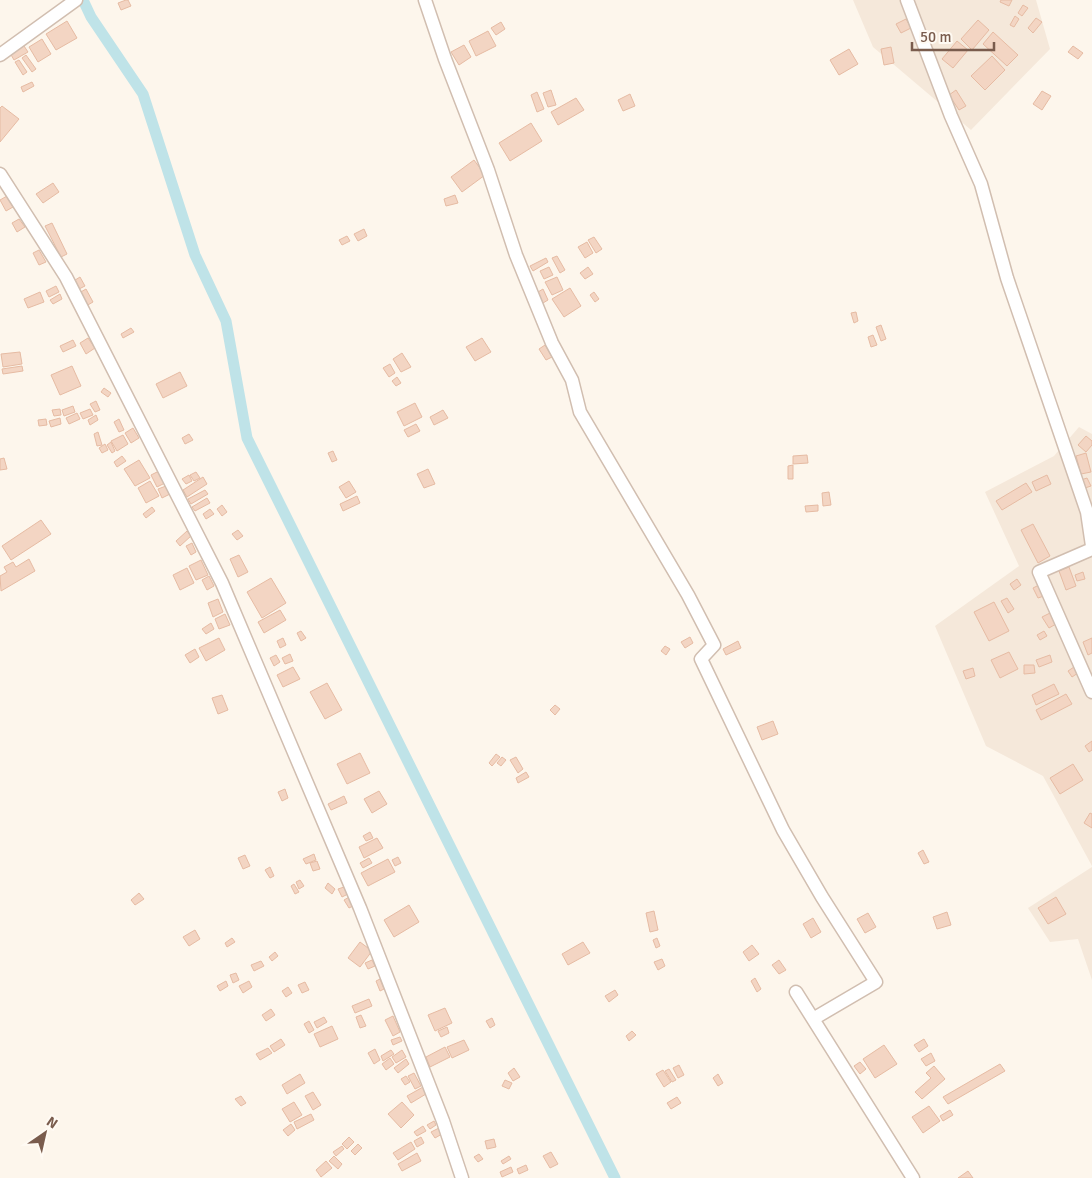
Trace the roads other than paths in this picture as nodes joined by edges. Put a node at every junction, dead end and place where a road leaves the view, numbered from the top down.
1 (76, 0) edge
2 (425, 0) edge
3 (908, 0) edge
4 (0, 56) edge
5 (0, 174) edge
6 (1092, 548) edge
7 (1092, 692) edge
8 (796, 992) dead end
9 (813, 1019) junction
10 (462, 1178) edge
11 (913, 1178) edge

1 - 4 street
2 - 9 street
3 - 6 street
5 - 10 street
6 - 7 street
8 - 9 street
9 - 11 street

